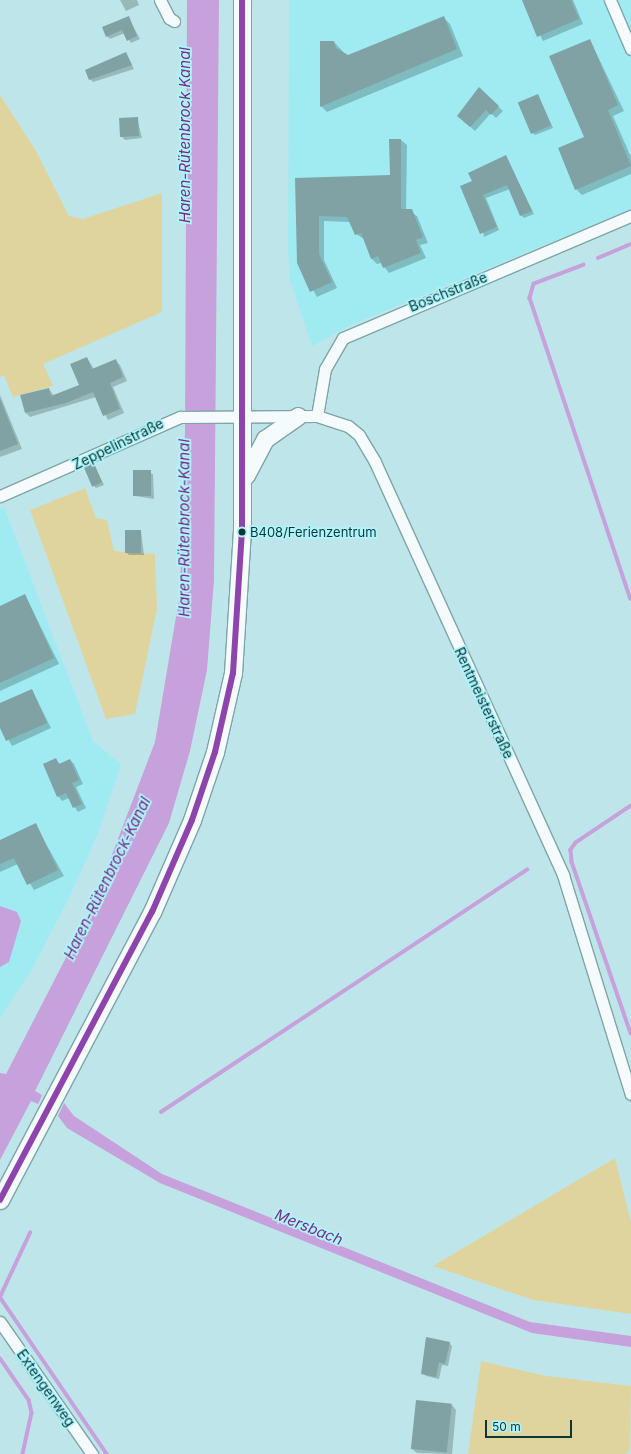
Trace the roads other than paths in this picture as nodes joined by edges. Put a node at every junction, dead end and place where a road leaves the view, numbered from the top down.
1 (160, 0) edge
2 (242, 0) edge
3 (610, 0) edge
4 (174, 21) dead end
5 (631, 49) edge
6 (631, 216) edge
7 (242, 415) junction
8 (298, 416) junction
9 (317, 416) junction
10 (242, 485) junction
11 (0, 496) edge
12 (631, 1094) edge
13 (0, 1200) edge
14 (0, 1322) edge
15 (92, 1454) edge

1 - 4 street
2 - 7 main road
3 - 5 street
6 - 9 street, Boschstraße
7 - 8 street, Rentmeisterstraße
7 - 10 main road
7 - 11 street, Zeppelinstraße
8 - 9 street, Rentmeisterstraße
8 - 10 main road
9 - 12 street, Rentmeisterstraße
10 - 13 main road
14 - 15 street, Extengenweg

